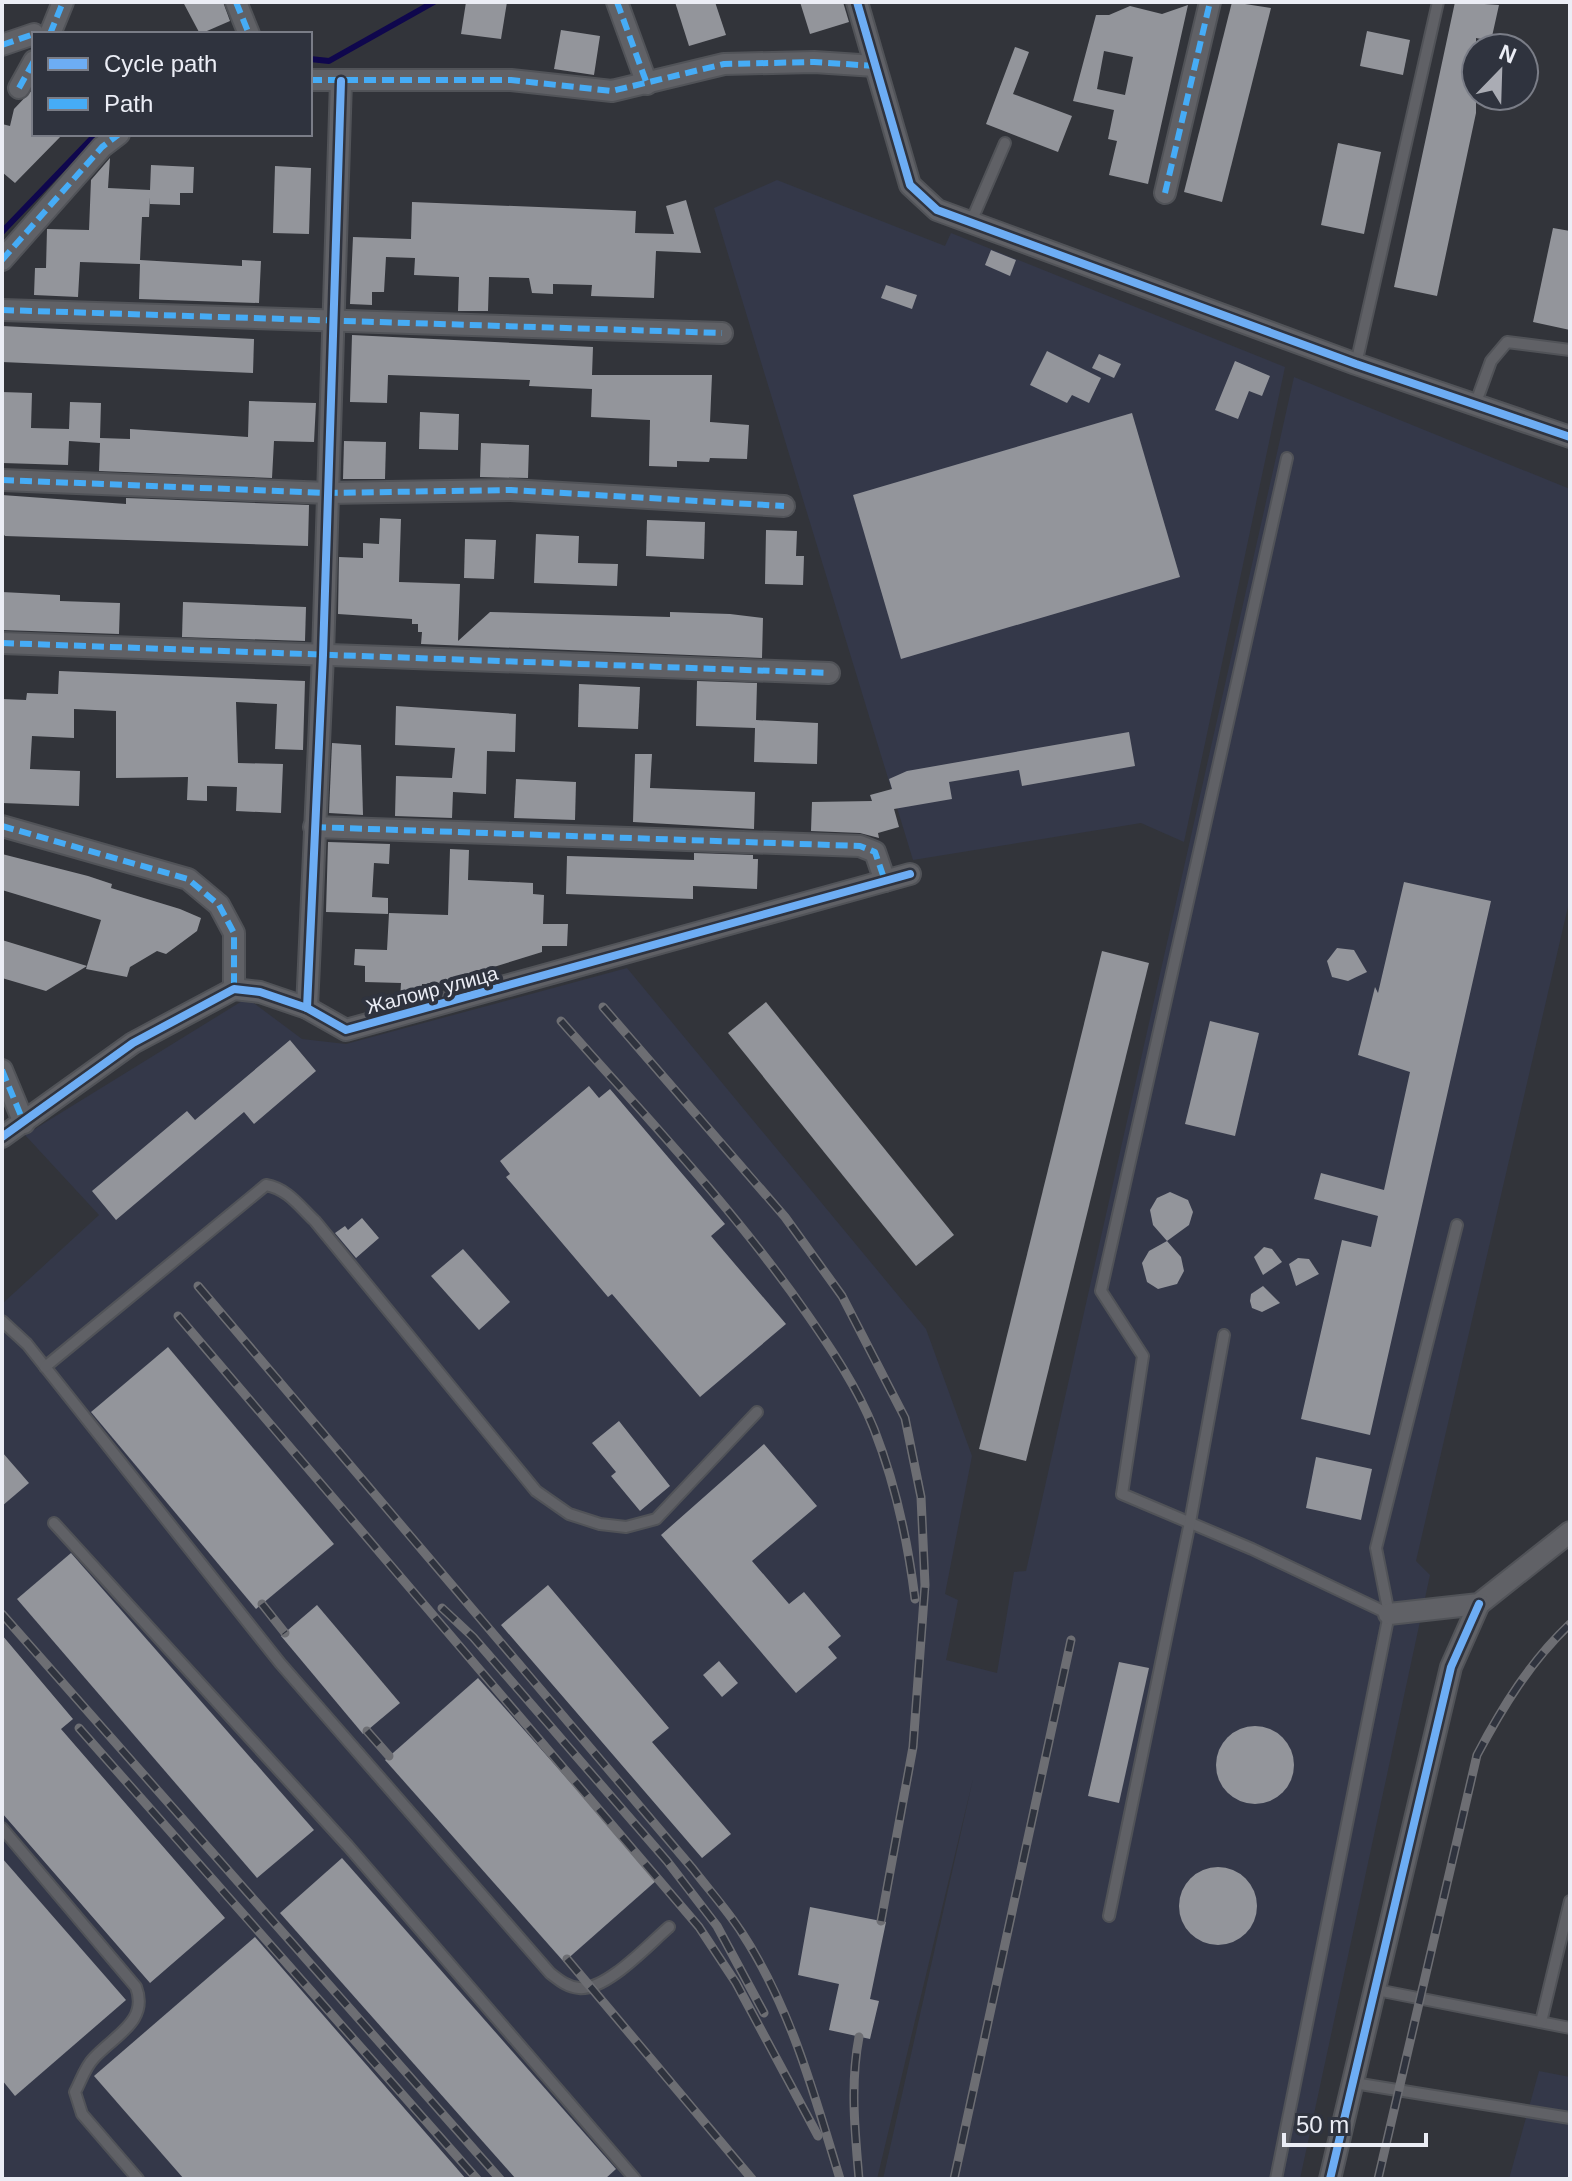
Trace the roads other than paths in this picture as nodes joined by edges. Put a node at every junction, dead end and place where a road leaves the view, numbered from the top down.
1 (63, 2) edge
2 (236, 2) edge
3 (617, 2) edge
4 (857, 2) edge
5 (1210, 2) edge
6 (1438, 2) edge
7 (43, 32) edge
8 (248, 32) edge
9 (32, 35) edge
10 (2, 45) edge
11 (32, 65) edge
12 (875, 66) junction
13 (312, 80) edge
14 (341, 81) junction
15 (647, 84) junction
16 (19, 88) dead end
17 (116, 136) edge
18 (1005, 143) dead end
19 (1165, 193) dead end
20 (971, 222) junction
21 (2, 260) edge
22 (2, 310) edge
23 (332, 321) junction
24 (722, 333) dead end
25 (1570, 350) edge
26 (1356, 364) junction
27 (1475, 405) junction
28 (1569, 430) edge
29 (1287, 458) dead end
30 (2, 480) edge
31 (328, 493) junction
32 (784, 506) dead end
33 (2, 643) edge
34 (323, 655) junction
35 (829, 673) dead end
36 (2, 826) edge
37 (314, 827) junction
38 (910, 874) dead end
39 (885, 881) junction
40 (234, 989) junction
41 (307, 1008) junction
42 (2, 1070) edge
43 (24, 1123) junction
44 (2, 1137) edge
45 (1457, 1225) dead end
46 (2, 1321) edge
47 (1224, 1335) dead end
48 (45, 1367) junction
49 (757, 1412) dead end
50 (1190, 1522) junction
51 (54, 1523) dead end
52 (1570, 1532) edge
53 (1479, 1604) junction
54 (1389, 1614) junction
55 (2, 1828) edge
56 (1570, 1901) edge
57 (1109, 1916) dead end
58 (669, 1927) dead end
59 (1377, 1990) junction
60 (1541, 2022) junction
61 (1570, 2028) edge
62 (1354, 2083) junction
63 (1570, 2118) edge
64 (138, 2179) edge
65 (635, 2179) edge
66 (1276, 2179) edge
67 (1330, 2179) edge

1 - 7 street
2 - 8 street
3 - 15 street
4 - 12 street
5 - 19 street
6 - 26 lane
9 - 10 street
11 - 16 street
12 - 15 street
12 - 20 street
13 - 14 street
14 - 15 street
14 - 23 street
17 - 21 street
18 - 20 lane
20 - 26 street
22 - 23 street
23 - 24 street
23 - 31 street
25 - 27 lane
26 - 27 street
27 - 28 street
29 - 50 lane
30 - 31 street
31 - 32 street
31 - 34 street
33 - 34 street
34 - 35 street
34 - 37 street
36 - 40 street
37 - 39 street
37 - 41 street
38 - 39 street, Жалоир улица
39 - 41 street, Жалоир улица
40 - 41 street, Жалоир улица
40 - 43 street
42 - 43 street
43 - 44 street
45 - 54 lane
46 - 48 lane
47 - 50 lane
48 - 49 lane
48 - 58 lane
50 - 54 lane
50 - 57 lane
51 - 65 lane
52 - 53 street
53 - 54 street
53 - 59 street
54 - 66 lane
55 - 64 lane
56 - 60 lane
59 - 60 lane
59 - 62 street
60 - 61 lane
62 - 63 lane
62 - 67 street

